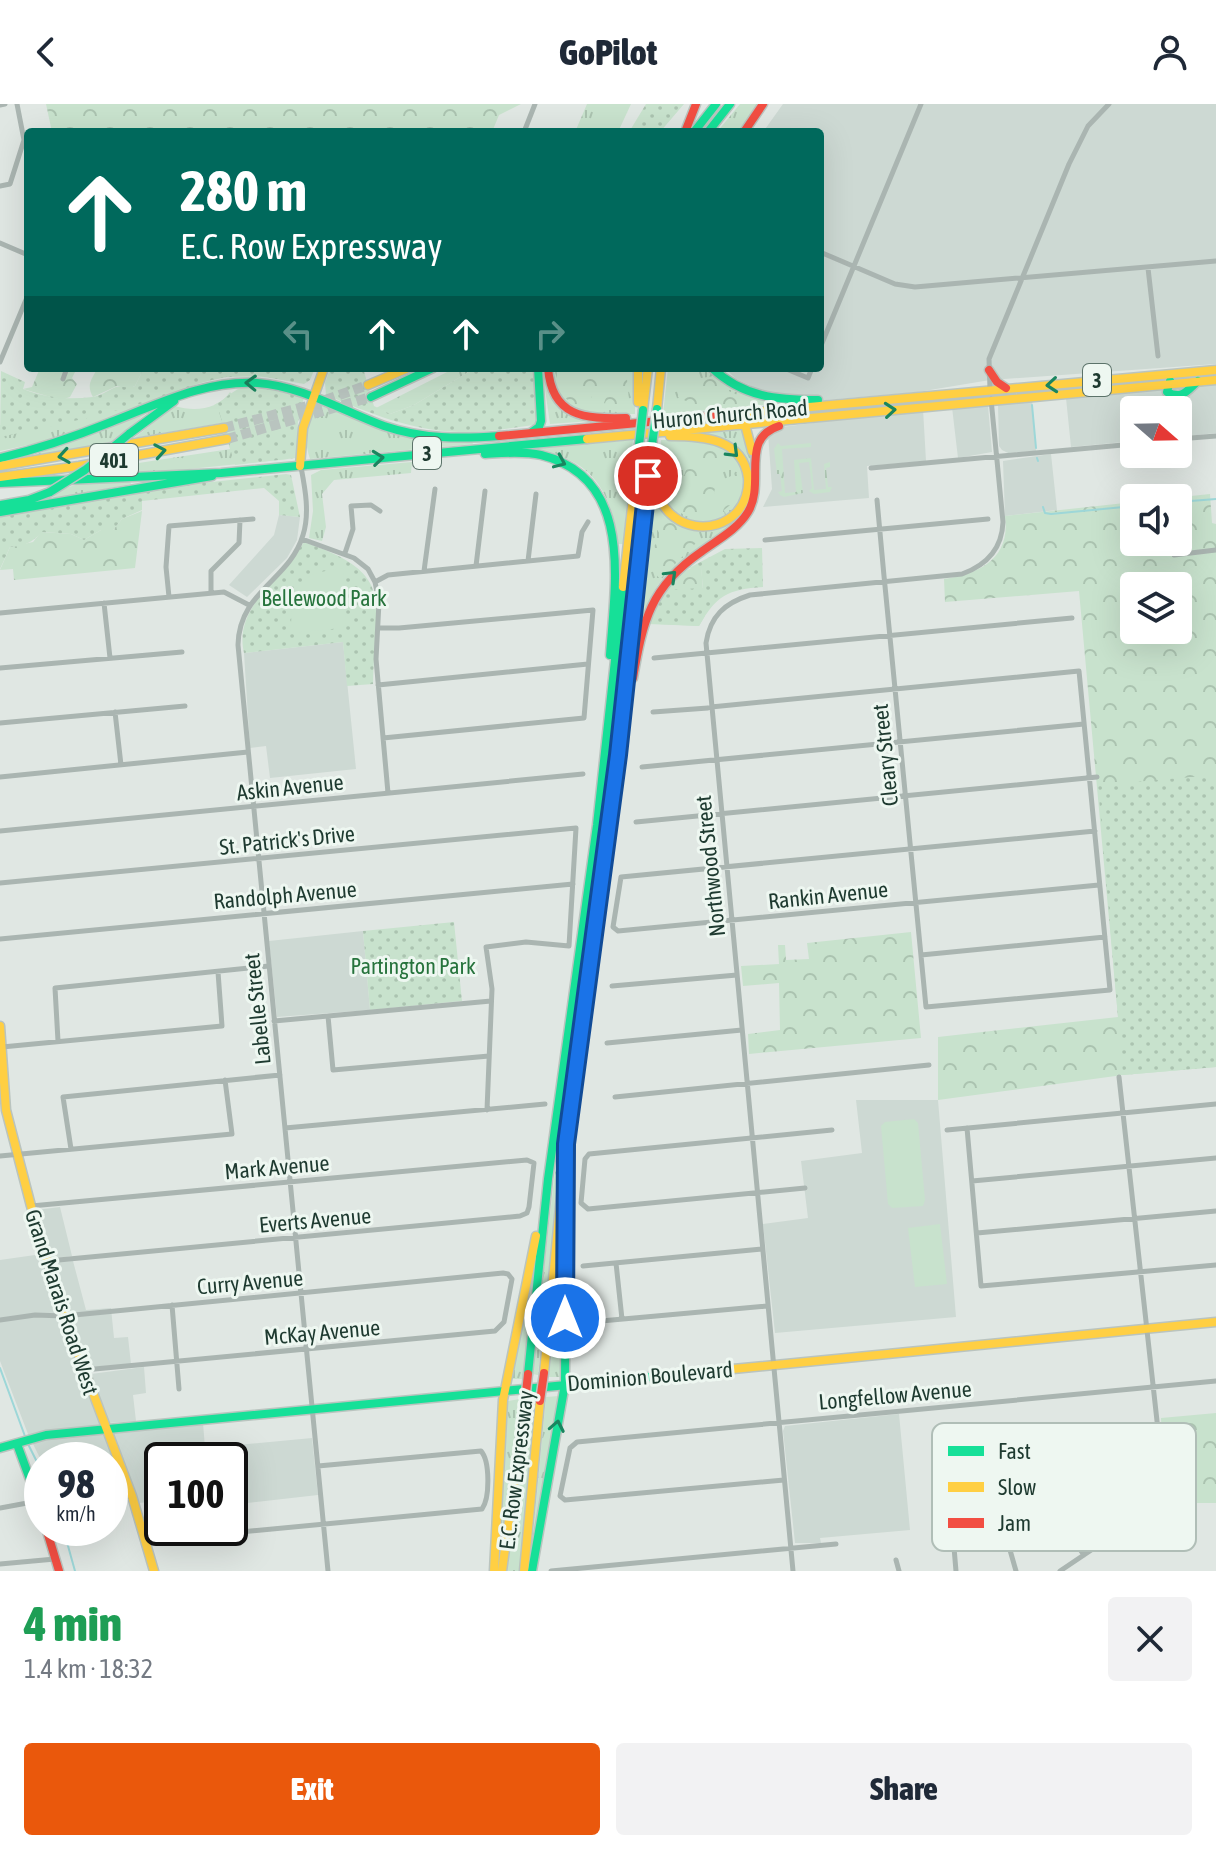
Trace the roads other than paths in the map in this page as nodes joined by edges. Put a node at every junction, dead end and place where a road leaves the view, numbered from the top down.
1 (17, 104) edge
2 (535, 104) edge
3 (696, 104) edge
4 (716, 104) edge
5 (730, 104) edge
6 (763, 104) edge
7 (921, 104) edge
8 (1109, 104) edge
9 (526, 128) edge
10 (687, 128) edge
11 (697, 128) edge
12 (711, 128) edge
13 (747, 128) edge
14 (0, 186) edge
15 (0, 243) edge
16 (24, 253) edge
17 (824, 254) edge
18 (1216, 261) edge
19 (854, 266) junction
20 (1148, 268) junction
21 (1022, 279) junction
22 (24, 310) edge
23 (824, 338) edge
24 (1158, 356) dead end
25 (0, 362) edge
26 (989, 370) junction
27 (1216, 370) edge
28 (66, 372) edge
29 (322, 372) edge
30 (399, 372) edge
31 (424, 372) edge
32 (538, 372) edge
33 (548, 372) edge
34 (638, 372) edge
35 (647, 372) edge
36 (661, 372) edge
37 (717, 372) edge
38 (794, 372) edge
39 (810, 372) edge
40 (1185, 372) junction
41 (63, 379) dead end
42 (1216, 380) edge
43 (1198, 381) junction
44 (1167, 384) junction
45 (368, 385) tunnel mouth
46 (1008, 389) junction
47 (990, 390) junction
48 (189, 393) junction
49 (312, 397) junction
50 (371, 397) tunnel mouth
51 (991, 400) junction
52 (540, 401) junction
53 (856, 403) junction
54 (641, 410) junction
55 (742, 413) junction
56 (815, 417) junction
57 (668, 420) junction
58 (745, 423) junction
59 (224, 428) tunnel mouth
60 (548, 432) junction
61 (530, 433) junction
62 (636, 433) junction
63 (1216, 436) edge
64 (1192, 438) edge
65 (227, 439) tunnel mouth
66 (553, 441) junction
67 (654, 445) junction
68 (1120, 445) edge
69 (455, 451) junction
70 (997, 457) junction
71 (0, 458) edge
72 (0, 466) edge
73 (300, 466) junction
74 (871, 468) dead end
75 (756, 469) junction
76 (221, 473) junction
77 (0, 477) edge
78 (0, 483) edge
79 (435, 489) dead end
80 (485, 491) dead end
81 (536, 494) dead end
82 (877, 500) dead end
83 (0, 505) edge
84 (380, 511) dead end
85 (0, 512) edge
86 (253, 519) dead end
87 (988, 519) dead end
88 (240, 520) junction
89 (588, 522) dead end
90 (880, 529) junction
91 (302, 539) junction
92 (765, 540) dead end
93 (1216, 550) edge
94 (345, 553) junction
95 (1192, 553) edge
96 (528, 561) junction
97 (476, 566) junction
98 (424, 571) junction
99 (375, 582) junction
100 (885, 582) junction
101 (211, 592) junction
102 (169, 597) junction
103 (104, 603) junction
104 (249, 605) junction
105 (0, 613) edge
106 (1072, 618) dead end
107 (378, 628) junction
108 (890, 635) junction
109 (182, 652) dead end
110 (705, 653) junction
111 (110, 658) junction
112 (654, 658) dead end
113 (588, 664) junction
114 (0, 668) edge
115 (378, 685) junction
116 (895, 689) junction
117 (185, 706) dead end
118 (711, 707) junction
119 (115, 712) junction
120 (653, 712) dead end
121 (0, 723) edge
122 (1084, 724) junction
123 (608, 737) junction
124 (383, 738) junction
125 (900, 742) junction
126 (248, 752) junction
127 (618, 755) junction
128 (716, 760) junction
129 (121, 765) junction
130 (642, 767) dead end
131 (583, 774) dead end
132 (0, 777) edge
133 (1097, 777) dead end
134 (1089, 778) junction
135 (388, 793) junction
136 (905, 796) junction
137 (254, 807) junction
138 (721, 813) junction
139 (636, 822) dead end
140 (0, 831) edge
141 (1095, 831) junction
142 (910, 848) junction
143 (259, 859) junction
144 (726, 867) junction
145 (0, 883) edge
146 (573, 884) junction
147 (1099, 885) junction
148 (916, 903) junction
149 (264, 914) junction
150 (731, 921) junction
151 (1105, 937) junction
152 (0, 939) edge
153 (921, 955) junction
154 (269, 966) junction
155 (218, 972) junction
156 (737, 975) junction
157 (612, 986) dead end
158 (491, 1001) junction
159 (328, 1016) junction
160 (274, 1021) junction
161 (0, 1026) edge
162 (742, 1030) junction
163 (58, 1041) junction
164 (607, 1043) dead end
165 (1, 1047) edge
166 (489, 1056) junction
167 (929, 1065) dead end
168 (280, 1075) junction
169 (1119, 1077) dead end
170 (225, 1080) junction
171 (747, 1085) junction
172 (615, 1097) dead end
173 (545, 1104) dead end
174 (1216, 1104) edge
175 (487, 1110) junction
176 (1123, 1113) junction
177 (285, 1128) junction
178 (967, 1128) junction
179 (832, 1130) dead end
180 (947, 1130) dead end
181 (753, 1137) junction
182 (566, 1144) junction
183 (71, 1149) junction
184 (16, 1154) junction
185 (0, 1156) edge
186 (1216, 1158) edge
187 (527, 1160) joint
188 (1130, 1166) junction
189 (548, 1179) junction
190 (972, 1181) junction
191 (290, 1182) junction
192 (805, 1188) dead end
193 (757, 1193) junction
194 (31, 1206) junction
195 (1216, 1211) edge
196 (1136, 1219) junction
197 (977, 1233) junction
198 (296, 1237) junction
199 (762, 1249) junction
200 (47, 1261) junction
201 (616, 1263) junction
202 (1216, 1265) edge
203 (583, 1266) dead end
204 (1142, 1272) junction
205 (503, 1273) joint
206 (301, 1293) junction
207 (172, 1305) junction
208 (767, 1306) junction
209 (64, 1316) junction
210 (622, 1319) junction
211 (0, 1320) edge
212 (601, 1321) dead end
213 (1216, 1322) edge
214 (1147, 1329) junction
215 (307, 1349) junction
216 (177, 1362) junction
217 (773, 1365) junction
218 (83, 1370) junction
219 (1216, 1381) edge
220 (565, 1384) junction
221 (1153, 1387) junction
222 (179, 1389) dead end
223 (505, 1390) junction
224 (312, 1409) junction
225 (779, 1422) junction
226 (1157, 1423) edge
227 (106, 1429) junction
228 (17, 1444) junction
229 (0, 1448) edge
230 (24, 1462) edge
231 (318, 1466) junction
232 (784, 1480) junction
233 (128, 1496) edge
234 (132, 1496) junction
235 (24, 1504) edge
236 (0, 1508) edge
237 (323, 1524) junction
238 (248, 1531) edge
239 (144, 1532) edge
240 (836, 1544) dead end
241 (51, 1546) edge
242 (148, 1546) edge
243 (791, 1549) junction
244 (954, 1551) edge
245 (1010, 1551) edge
246 (1081, 1551) edge
247 (1090, 1551) edge
248 (1084, 1555) junction
249 (55, 1559) junction
250 (896, 1560) dead end
251 (0, 1564) edge
252 (59, 1571) edge
253 (154, 1571) edge
254 (328, 1571) edge
255 (494, 1571) edge
256 (502, 1571) edge
257 (524, 1571) edge
258 (532, 1571) edge
259 (551, 1571) edge
260 (793, 1571) edge
261 (899, 1571) edge
262 (956, 1571) edge
263 (1016, 1571) edge
264 (1060, 1571) edge

1 - 14 street
2 - 9 street
3 - 10 main road
4 - 11 main road
5 - 12 main road
6 - 13 main road
7 - 19 street
8 - 21 street, Northwood Street
15 - 16 street
17 - 19 street
18 - 20 street
19 - 21 street
19 - 23 street
20 - 21 street
20 - 24 street
21 - 26 street, Northwood Street
22 - 25 street
26 - 46 main road
26 - 47 street, Northwood Street
27 - 40 main road, Huron Church Road / 3
28 - 41 street
29 - 49 main road
30 - 45 main road
31 - 50 main road
32 - 52 main road
33 - 57 main road
34 - 54 main road
35 - 54 main road
36 - 67 main road, E.C. Row Expressway, bridge
37 - 53 main road
38 - 39 street
40 - 44 main road
40 -> 46 main road, Huron Church Road / 3
42 - 43 main road, Huron Church Road / 3
43 - 44 main road, Huron Church Road / 3
43 - 44 main road
44 - 51 main road, Huron Church Road / 3
46 - 47 main road, Huron Church Road / 3
47 - 51 street, Northwood Street
47 - 53 main road, Huron Church Road / 3
49 -> 48 main road, Huron Church Road / 3
48 - 71 main road
48 - 83 main road, Huron Church Road / 3, bridge
49 - 61 main road, Huron Church Road / 3
49 - 73 main road
56 -> 51 main road, Huron Church Road / 3
51 - 70 street, Northwood Street
52 - 60 main road
52 - 61 main road
53 - 55 main road, Huron Church Road / 3
54 - 62 main road, E.C. Row Expressway, bridge
55 - 57 main road, Huron Church Road / 3
55 - 58 main road
56 - 58 main road, Huron Church Road / 3
56 - 75 main road
57 - 60 main road, Huron Church Road / 3
58 - 62 main road, Huron Church Road / 3
58 - 75 main road
59 -> 72 main road, 401
60 - 61 main road, Huron Church Road / 3
60 - 66 main road
62 - 66 main road, Huron Church Road / 3
62 -> 67 main road
62 - 123 main road, E.C. Row Expressway, bridge
63 - 64 street
77 -> 65 main road, 401
66 - 69 main road, Huron Church Road / 3
67 - 127 main road, E.C. Row Expressway
68 - 70 street
73 -> 69 main road, Huron Church Road / 3
69 -> 123 main road
70 - 74 street
70 - 100 street, Northwood Street
73 - 76 main road, Huron Church Road / 3
73 - 91 street
127 -> 75 main road
76 - 78 main road
76 - 85 main road, Huron Church Road / 3
79 - 98 street
80 - 97 street
81 - 96 street
82 - 90 street, Cleary Street
84 - 94 street
86 - 88 street
87 - 90 street
88 - 101 street
88 - 102 street
89 - 96 street
90 - 92 street
90 - 100 street, Cleary Street
91 - 94 street
91 - 104 street, Labelle Street
93 - 95 street
94 - 99 street
96 - 97 street
97 - 98 street
98 - 99 street
99 - 107 street
100 - 108 street, Cleary Street
100 - 110 street, Northwood Street
101 - 102 street
101 - 104 street
102 - 103 street
103 - 105 street
103 - 111 street
104 - 126 street, Labelle Street
106 - 108 street
107 - 113 street
107 - 115 street
108 - 110 street
108 - 116 street, Cleary Street
109 - 111 street
110 - 112 street
110 - 118 street, Northwood Street
111 - 114 street
113 - 115 street
113 - 124 street
115 - 124 street
116 - 118 street
116 - 122 street
116 - 125 street, Cleary Street
117 - 119 street
118 - 120 street
118 - 128 street, Northwood Street
119 - 121 street
119 - 129 street
122 - 125 street
122 - 134 street
123 - 189 main road, E.C. Row Expressway
124 - 135 street
125 - 128 street
125 - 136 street, Cleary Street
126 - 129 street
126 - 137 street, Labelle Street
127 - 182 main road, E.C. Row Expressway
128 - 130 street
128 - 138 street, Northwood Street
129 - 132 street
131 - 135 street, Askin Avenue
133 - 134 street
134 - 136 street
134 - 141 street
135 - 137 street, Askin Avenue
136 - 138 street
136 - 142 street, Cleary Street
137 - 140 street, Askin Avenue
137 - 143 street, Labelle Street
138 - 139 street
138 - 144 street, Northwood Street
141 - 142 street
141 - 147 street
142 - 144 street
142 - 148 street, Cleary Street
143 - 145 street, St. Patrick's Drive
143 - 146 street, St. Patrick's Drive
143 - 149 street, Labelle Street
144 - 150 street, Northwood Street
144 - 150 street, Rankin Avenue
146 - 149 street, Randolph Avenue
146 - 158 street
147 - 148 street, Rankin Avenue
147 - 151 street
148 - 150 street, Rankin Avenue
148 - 153 street, Cleary Street
149 - 152 street, Randolph Avenue
149 - 154 street, Labelle Street
150 - 156 street, Northwood Street
151 - 153 street
151 - 153 street, Cleary Street
154 - 155 street
154 - 160 street, Labelle Street
155 - 163 street
155 - 163 street
156 - 157 street
156 - 162 street, Northwood Street
158 - 159 street
158 - 166 street
159 - 160 street
159 - 166 street
160 - 168 street, Labelle Street
161 - 165 main road, Grand Marais Road West
162 - 164 street
162 - 171 street, Northwood Street
163 - 165 street
165 - 184 main road, Grand Marais Road West
166 - 175 street
167 - 171 street
168 - 170 street
168 - 177 street, Labelle Street
169 - 176 street
170 - 183 street
170 - 183 street
171 - 172 street
171 - 181 street, Northwood Street
173 - 175 street
174 - 176 street
175 - 177 street
176 - 178 street
176 - 188 street
177 - 191 street, Labelle Street
178 - 180 street
178 - 190 street
179 - 181 street
181 - 193 street, Northwood Street
181 - 193 street
182 - 220 main road
182 - 257 main road, E.C. Row Expressway, bridge
183 - 184 street
184 - 185 street
184 - 194 main road, Grand Marais Road West
186 - 188 street
187 - 191 street, Mark Avenue
187 - 198 street, Everts Avenue
188 - 190 street
188 - 196 street
189 - 223 main road
189 - 256 main road, E.C. Row Expressway, bridge
190 - 197 street
191 - 194 street, Mark Avenue
191 - 198 street, Labelle Street
192 - 193 street
193 - 199 street, Northwood Street
194 - 200 main road, Grand Marais Road West
195 - 196 street
196 - 197 street
196 - 204 street
197 - 204 street
198 - 200 street, Everts Avenue
198 - 206 street, Labelle Street
199 - 201 street
199 - 208 street, Northwood Street
200 - 209 main road, Grand Marais Road West
201 - 203 street
201 - 210 street
202 - 204 street
204 - 214 street
205 - 206 street, Curry Avenue
205 - 215 street, McKay Avenue
206 - 207 street, Curry Avenue
206 - 215 street, Labelle Street
207 - 209 street, Curry Avenue
207 - 216 street
208 - 210 street
208 - 217 street, Northwood Street
209 - 211 street, Curry Avenue
209 - 218 main road, Grand Marais Road West
210 - 212 street
213 - 214 main road, Dominion Boulevard
214 - 217 main road, Dominion Boulevard
214 - 221 street
215 - 216 street, McKay Avenue
215 - 224 street, Labelle Street
216 - 218 street, McKay Avenue
216 - 222 street
217 - 220 main road, Dominion Boulevard
217 - 225 street, Northwood Street
218 - 227 main road, Grand Marais Road West
219 - 221 street, Longfellow Avenue
220 - 223 main road, Dominion Boulevard
258 -> 220 main road
221 - 225 street, Longfellow Avenue
221 - 226 street
223 - 224 main road, Dominion Boulevard
223 - 255 main road
224 - 227 main road, Dominion Boulevard
224 - 231 street, Labelle Street
225 - 232 street, Northwood Street
225 - 232 street, Longfellow Avenue
227 - 228 main road, Dominion Boulevard
227 - 234 main road, Grand Marais Road West
228 - 229 main road, Dominion Boulevard
228 - 230 main road
231 - 237 street, Labelle Street
231 - 237 street
232 - 243 street, Northwood Street
233 - 234 street
234 - 239 main road, Grand Marais Road West
235 - 236 street
237 - 238 street
237 - 254 street, Labelle Street
240 - 243 street
241 - 249 main road
242 - 253 main road, Grand Marais Road West
243 - 259 street
243 - 260 street, Northwood Street
244 - 262 street
245 - 263 street
246 - 248 street
247 - 248 street
248 - 264 street
249 - 251 street
249 - 252 main road
250 - 261 street

